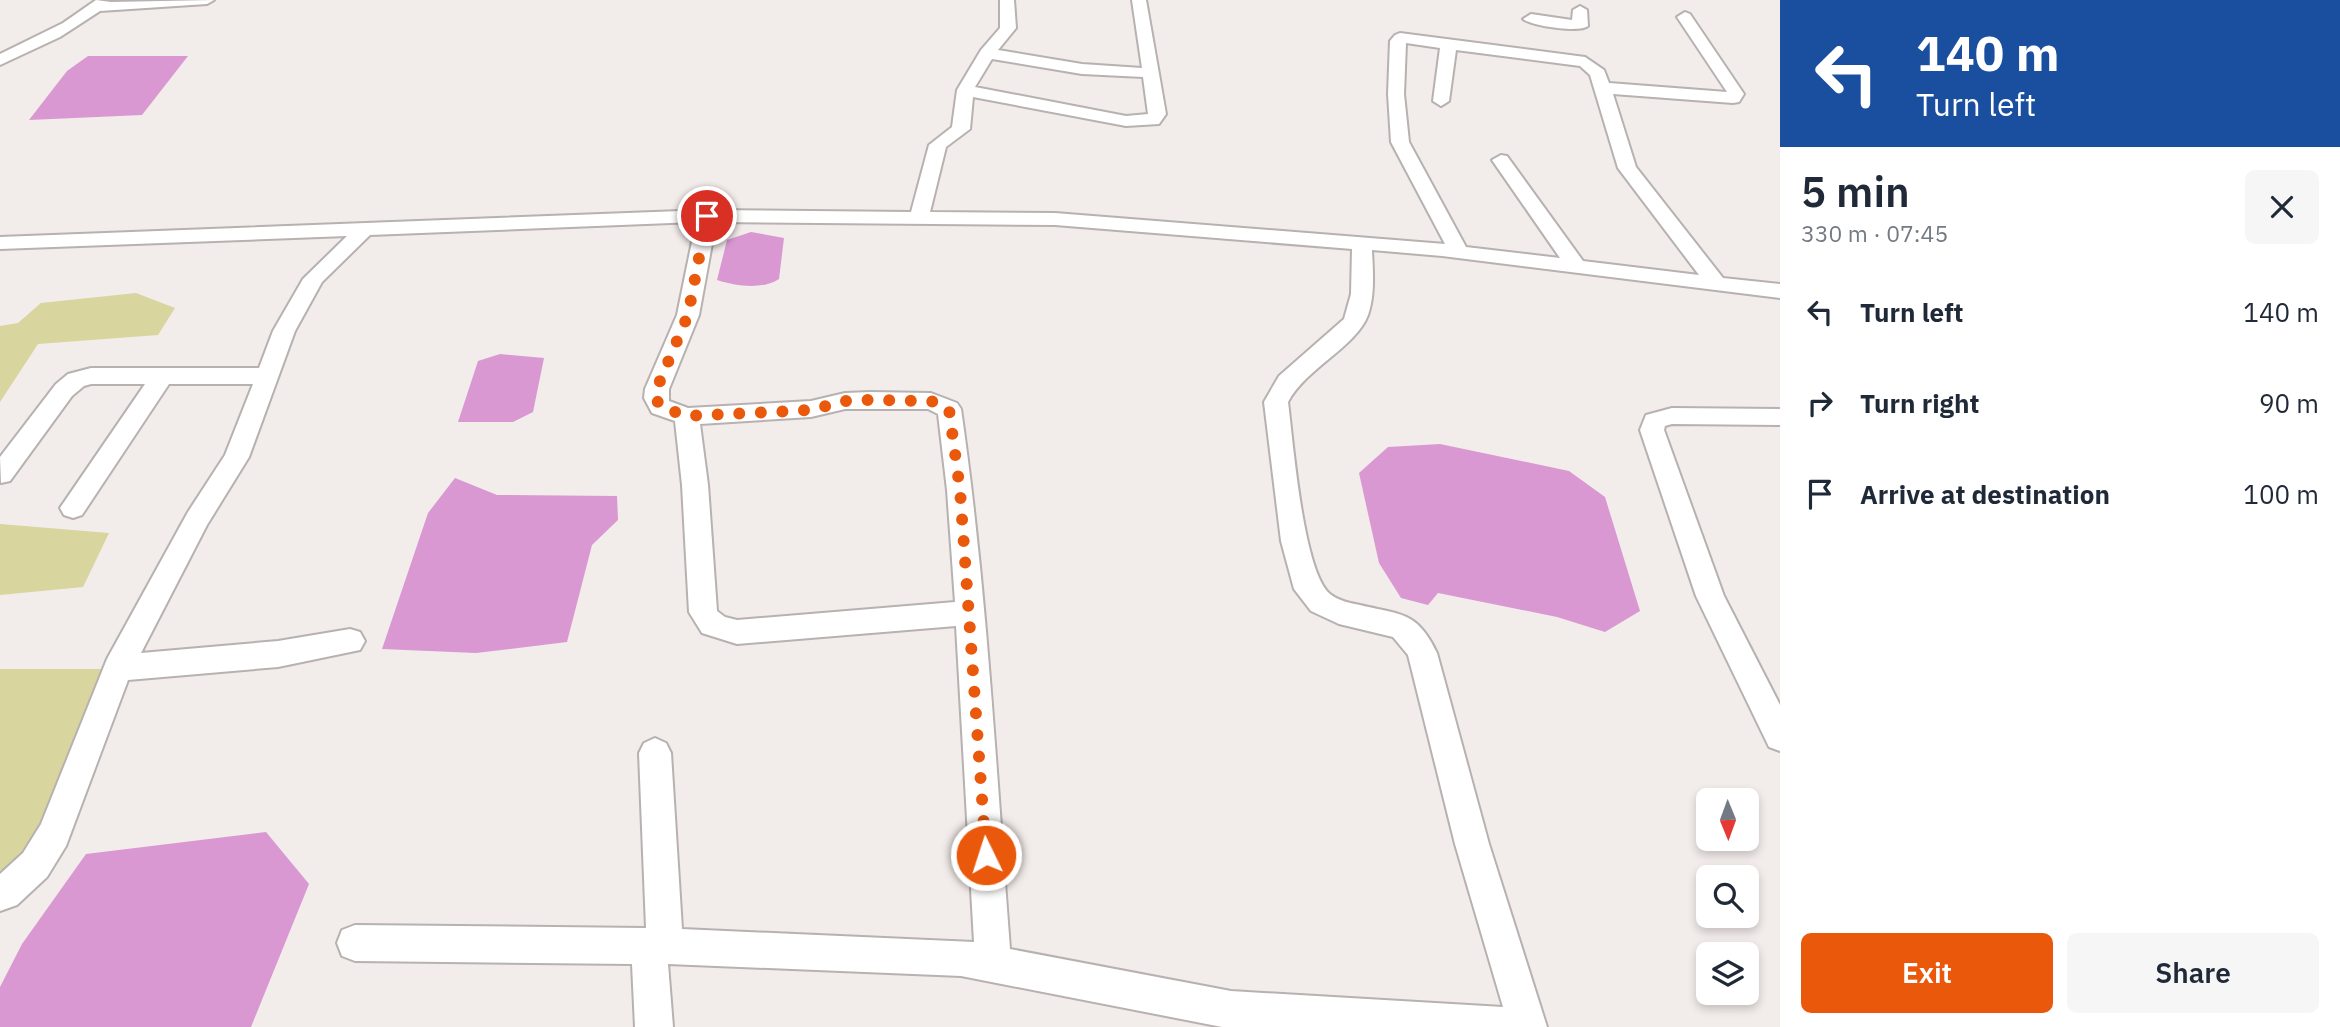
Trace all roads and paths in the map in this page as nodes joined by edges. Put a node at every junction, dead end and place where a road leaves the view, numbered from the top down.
1 (207, 0) edge
2 (1007, 0) edge
3 (1139, 0) edge
4 (101, 4) edge
5 (1519, 7) dead end
6 (1580, 10) dead end
7 (1685, 18) dead end
8 (1528, 36) junction
9 (1449, 43) junction
10 (988, 53) junction
11 (0, 60) edge
12 (1150, 73) junction
13 (1603, 88) junction
14 (965, 90) junction
15 (1441, 101) dead end
16 (1501, 160) dead end
17 (707, 216) junction
18 (919, 217) junction
19 (363, 231) junction
20 (0, 243) edge
21 (1362, 243) junction
22 (1459, 252) junction
23 (1577, 267) junction
24 (1716, 283) junction
25 (1780, 291) edge
26 (163, 375) junction
27 (267, 376) junction
28 (687, 416) junction
29 (1780, 417) edge
30 (1, 474) edge
31 (73, 508) dead end
32 (970, 613) junction
33 (350, 640) dead end
34 (118, 668) junction
35 (1780, 737) edge
36 (655, 753) dead end
37 (0, 894) edge
38 (355, 943) dead end
39 (657, 946) junction
40 (993, 962) junction
41 (654, 1027) edge
42 (1518, 1027) edge
43 (1528, 1027) edge

1 - 4 street
2 - 10 street
3 - 12 street
4 - 11 street
5 - 8 street
6 - 8 street
7 - 13 street
8 - 9 street
8 - 13 street
9 - 15 street
9 - 22 street
10 - 12 street
10 - 14 street
12 - 14 street
13 - 24 street
14 - 18 street
16 - 23 street
17 - 18 street
17 - 19 street
17 - 28 street
18 - 21 street
19 - 20 street
19 - 27 street
21 - 22 street
21 - 43 street
22 - 23 street
23 - 24 street
24 - 25 street
26 - 27 street
26 - 30 street
26 - 31 street
27 - 34 street
28 - 32 street
28 - 32 street
29 - 35 street
32 - 40 street
33 - 34 street
34 - 37 street
36 - 39 street
38 - 39 street
39 - 40 street
39 - 41 street
40 - 42 street

